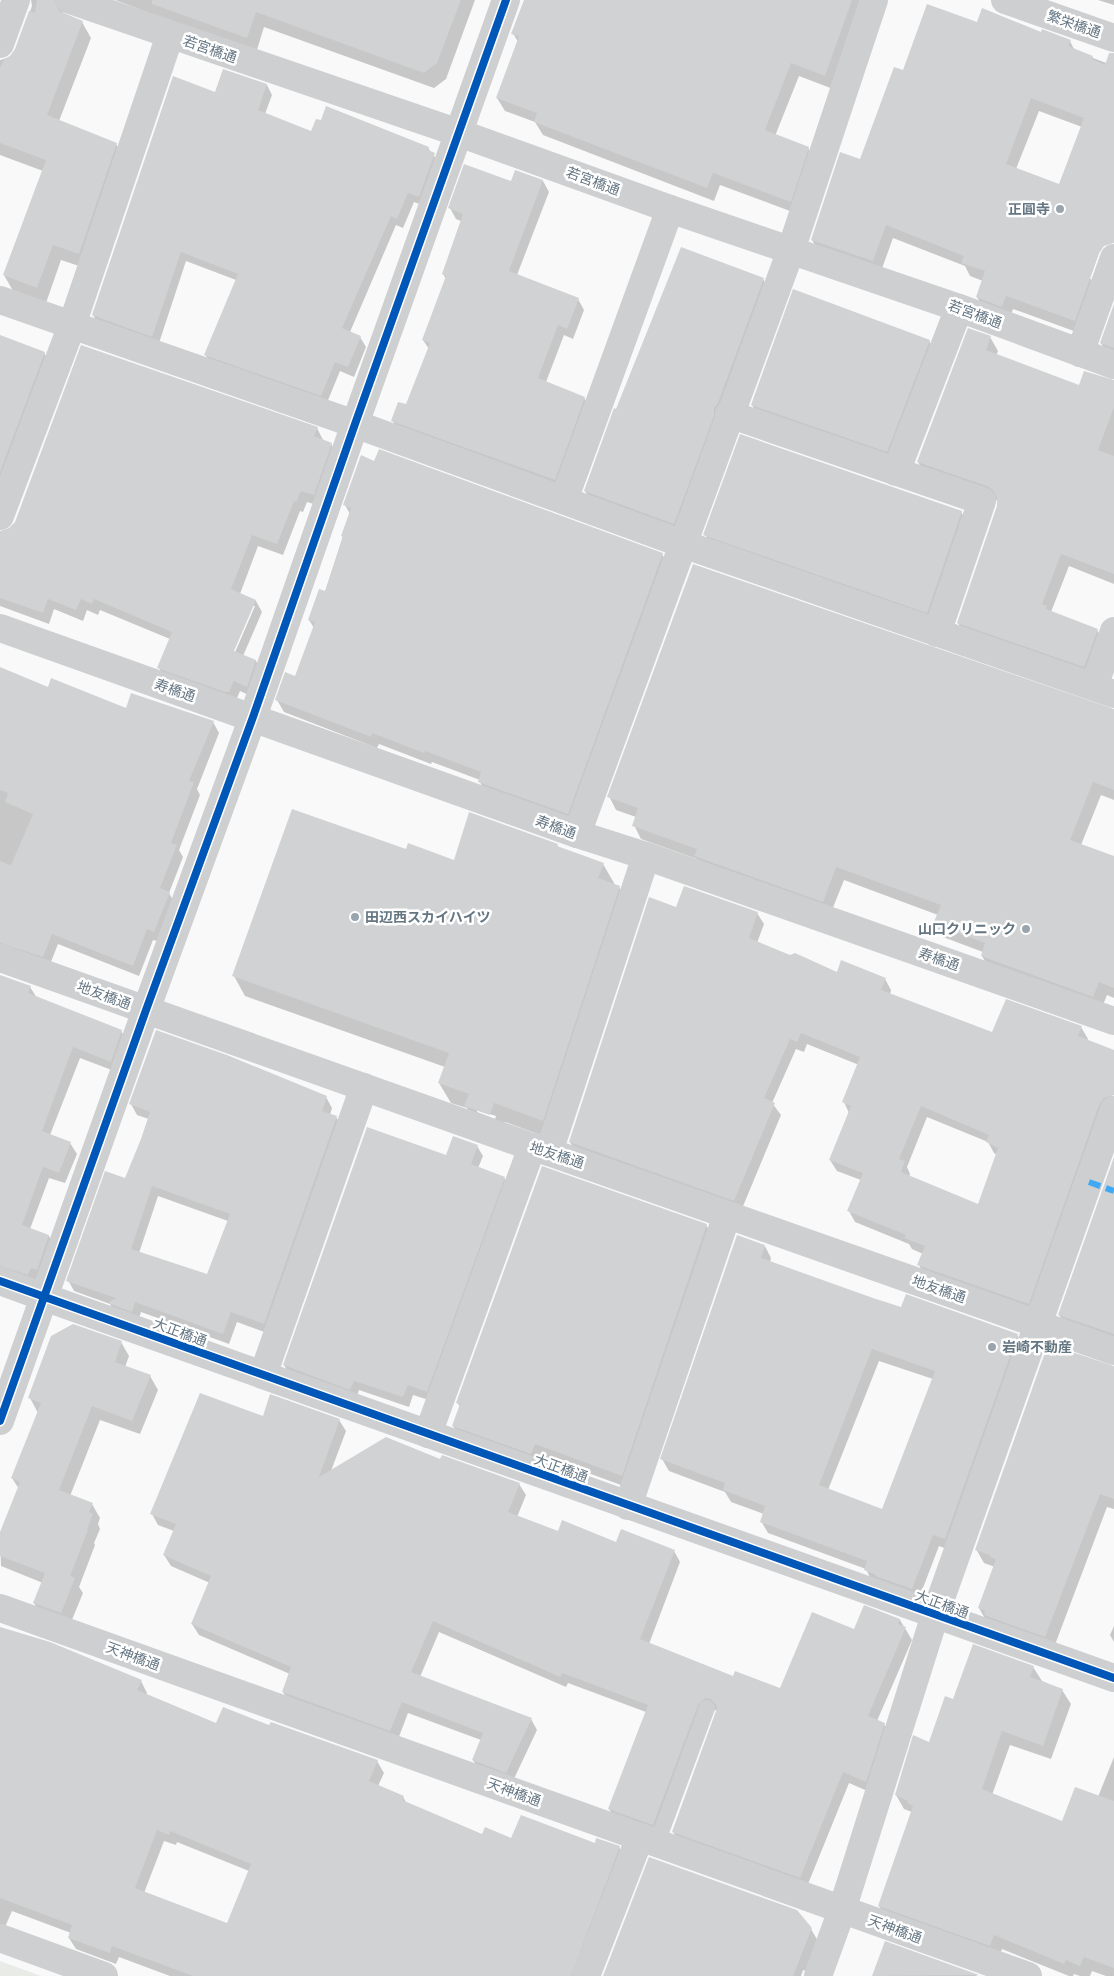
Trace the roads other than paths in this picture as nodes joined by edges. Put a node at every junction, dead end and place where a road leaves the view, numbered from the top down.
1 (16, 0) edge
2 (70, 0) edge
3 (506, 0) edge
4 (874, 0) edge
5 (1006, 0) edge
6 (170, 35) junction
7 (1114, 38) edge
8 (0, 44) edge
9 (459, 133) junction
10 (670, 209) junction
11 (791, 250) junction
12 (1114, 258) edge
13 (0, 300) edge
14 (959, 308) junction
15 (72, 325) junction
16 (1080, 353) junction
17 (1114, 365) edge
18 (729, 414) junction
19 (355, 424) junction
20 (896, 472) junction
21 (564, 500) junction
22 (0, 516) edge
23 (683, 544) junction
24 (0, 628) edge
25 (1114, 631) edge
26 (937, 633) junction
27 (1104, 690) edge
28 (253, 718) junction
29 (577, 834) junction
30 (646, 856) junction
31 (0, 958) edge
32 (146, 1010) junction
33 (1114, 1021) edge
34 (364, 1087) junction
35 (1114, 1110) edge
36 (541, 1149) junction
37 (727, 1215) junction
38 (0, 1281) edge
39 (44, 1297) junction
40 (1038, 1324) junction
41 (1114, 1351) edge
42 (263, 1375) junction
43 (0, 1421) edge
44 (428, 1434) junction
45 (628, 1506) junction
46 (0, 1608) edge
47 (935, 1615) junction
48 (1114, 1678) edge
49 (707, 1708) dead end
50 (648, 1840) junction
51 (842, 1910) junction
52 (0, 1938) edge
53 (1012, 1973) edge
54 (104, 1976) edge
55 (586, 1976) edge
56 (818, 1976) edge

1 - 8 street
2 - 6 street, 若宮橋通
3 - 9 street
4 - 11 street
5 - 7 street, 繁栄橋通
6 - 9 street, 若宮橋通
6 - 15 street
9 - 10 street, 若宮橋通
9 - 19 street
10 - 11 street, 若宮橋通
10 - 21 street
11 - 14 street, 若宮橋通
11 - 18 street
12 - 16 street
13 - 15 street
14 - 16 street, 若宮橋通
14 - 20 street
15 - 19 street
15 - 22 street
16 - 17 street, 若宮橋通
18 - 20 street
18 - 23 street
19 - 21 street
19 - 28 street
20 - 26 street
21 - 23 street
23 - 26 street
23 - 29 street
24 - 28 street, 寿橋通
25 - 27 street
26 - 27 street
28 - 29 street, 寿橋通
28 - 32 street
29 - 30 street, 寿橋通
30 - 33 street, 寿橋通
30 - 36 street
31 - 32 street, 地友橋通
32 - 34 street, 地友橋通
32 - 39 street
34 - 36 street, 地友橋通
34 - 42 street
35 - 40 street
36 - 37 street, 地友橋通
36 - 44 street
37 - 40 street, 地友橋通
37 - 45 street
38 - 39 street, 大正橋通
39 - 42 street, 大正橋通
39 - 43 street
40 - 41 street, 地友橋通
40 - 47 street
42 - 44 street, 大正橋通
44 - 45 street, 大正橋通
45 - 47 street, 大正橋通
46 - 50 street, 天神橋通
47 - 48 street, 大正橋通
47 - 51 street
49 - 50 lane
50 - 51 street, 天神橋通
50 - 55 street
51 - 53 street, 天神橋通
51 - 56 street
52 - 54 street

